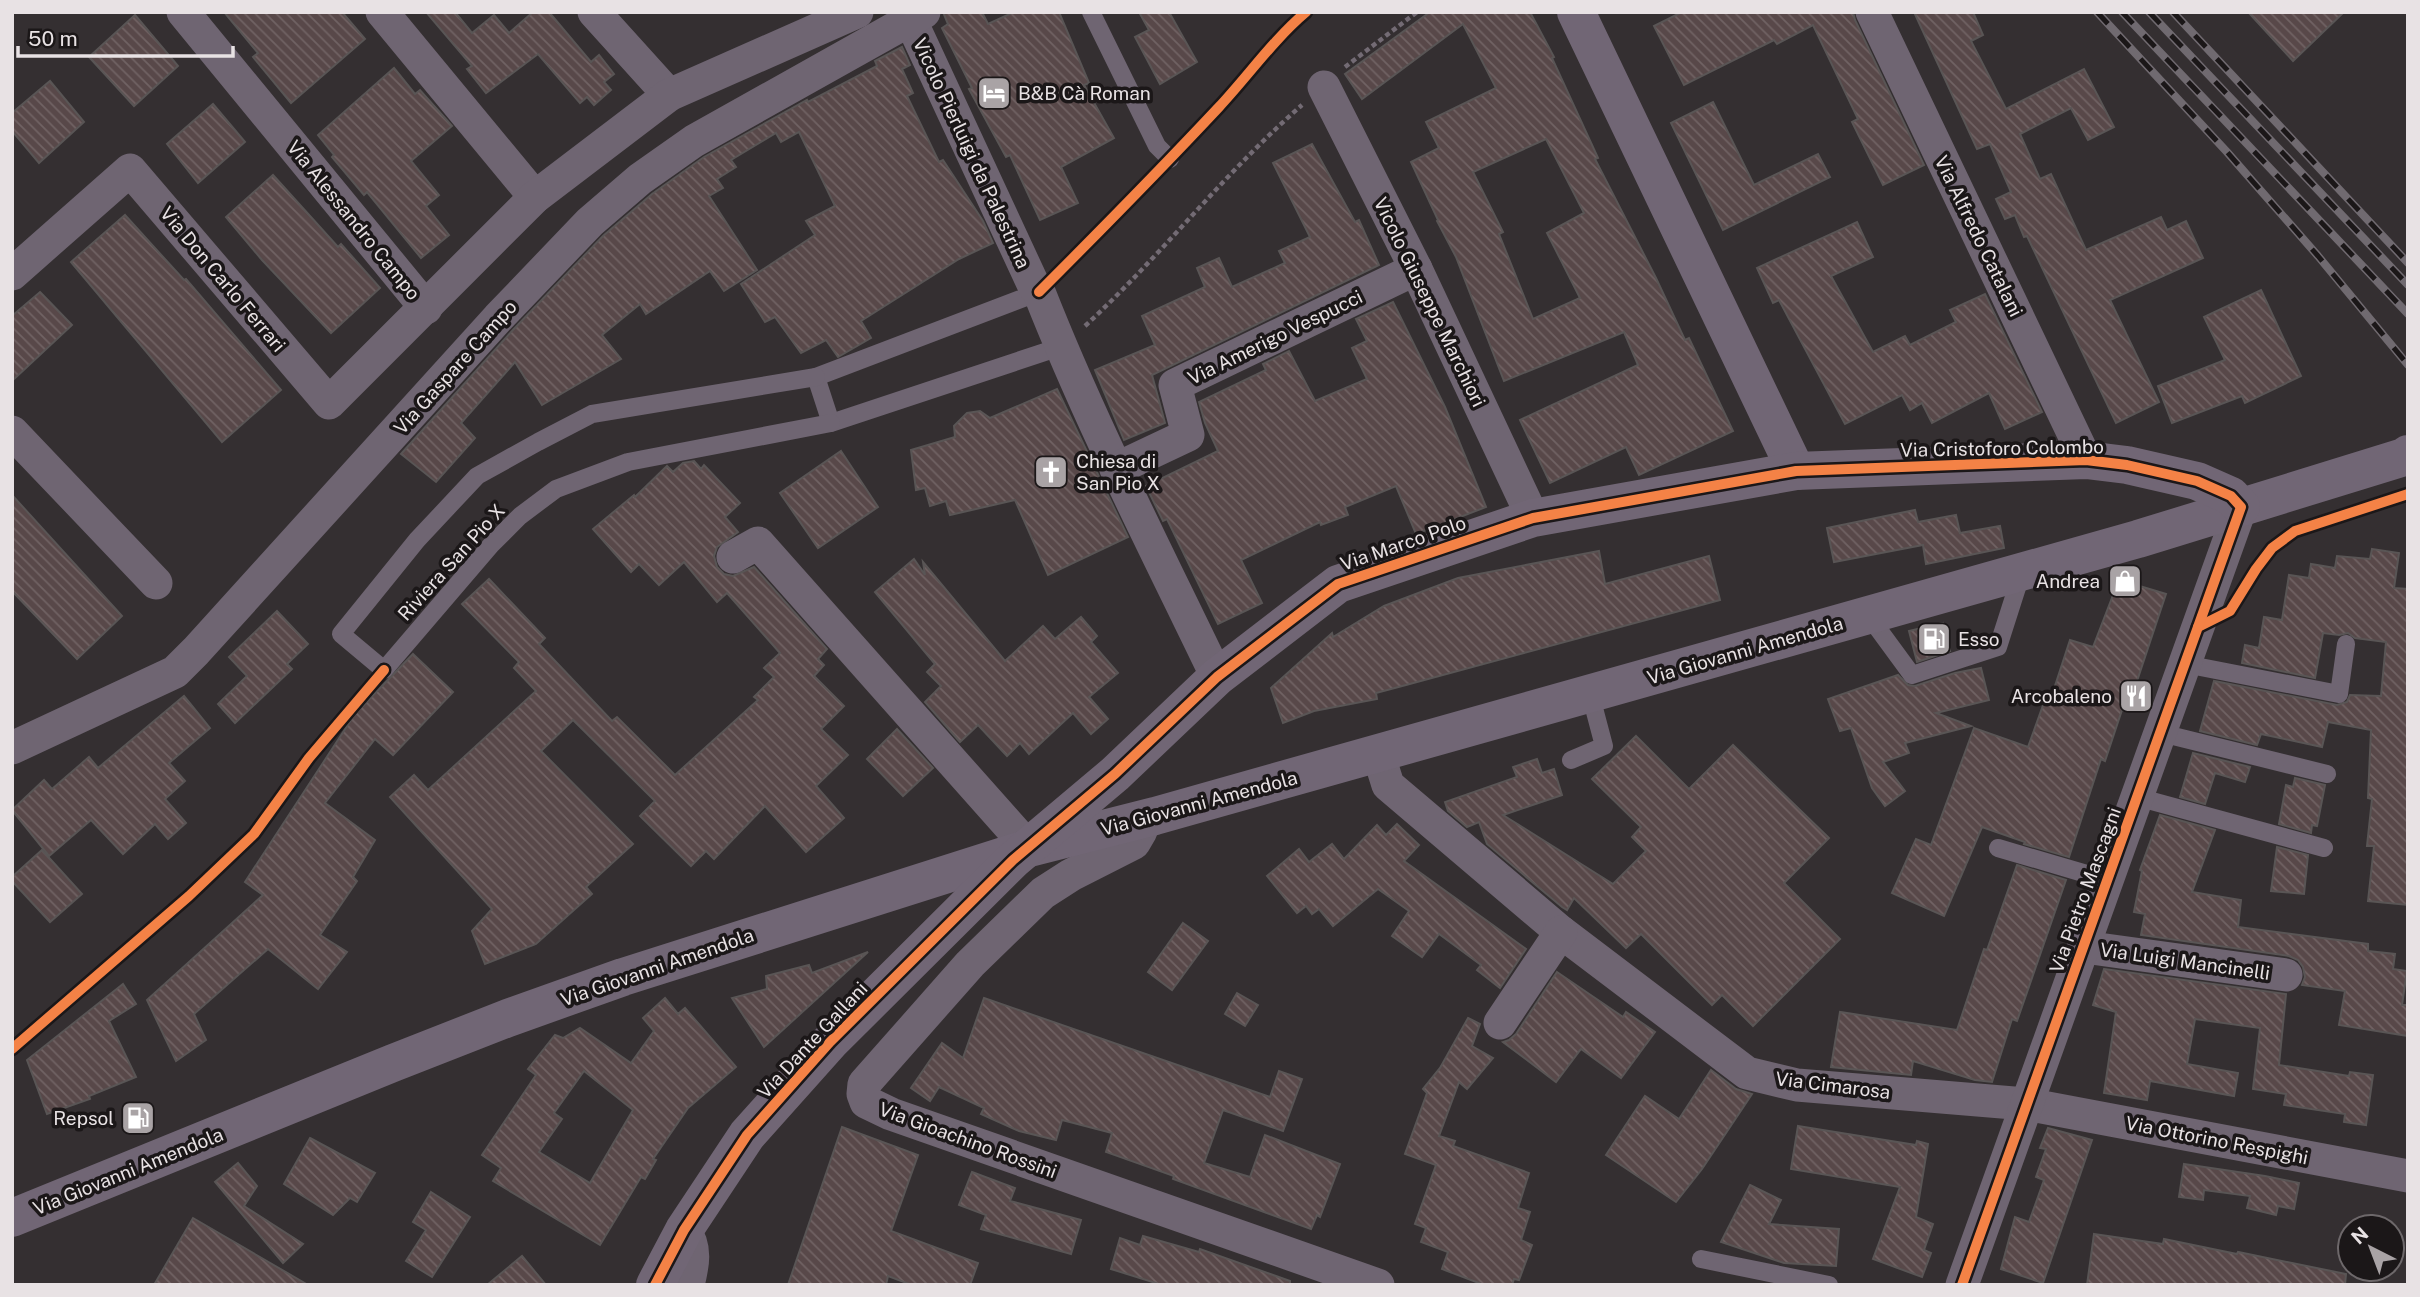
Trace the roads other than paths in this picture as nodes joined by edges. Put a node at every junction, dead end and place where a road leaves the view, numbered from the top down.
1 (183, 12) edge
2 (382, 12) edge
3 (594, 12) edge
4 (858, 12) edge
5 (1091, 12) edge
6 (1576, 12) edge
7 (1872, 12) edge
8 (917, 16) edge
9 (1324, 87) road end
10 (669, 95) junction
11 (1170, 159) dead end
12 (536, 197) junction
13 (1416, 269) junction
14 (12, 274) edge
15 (1036, 289) junction
16 (426, 308) junction
17 (1060, 347) junction
18 (816, 377) junction
19 (831, 423) junction
20 (12, 432) edge
21 (2407, 458) edge
22 (2086, 460) junction
23 (1116, 469) junction
24 (1796, 471) junction
25 (2241, 507) junction
26 (1533, 518) junction
27 (733, 557) dead end
28 (2022, 572) junction
29 (156, 583) dead end
30 (1868, 615) junction
31 (2346, 644) dead end
32 (2185, 664) junction
33 (1217, 677) junction
34 (1591, 693) junction
35 (2161, 733) junction
36 (12, 748) edge
37 (1378, 753) junction
38 (1571, 760) dead end
39 (2327, 774) dead end
40 (2137, 797) junction
41 (1139, 820) junction
42 (1029, 848) junction
43 (1998, 848) dead end
44 (2324, 848) dead end
45 (2107, 880) junction
46 (1561, 932) junction
47 (2084, 947) junction
48 (2286, 975) dead end
49 (1500, 1023) dead end
50 (2026, 1104) junction
51 (2408, 1176) edge
52 (12, 1218) edge
53 (684, 1230) junction
54 (1701, 1259) dead end
55 (655, 1285) edge
56 (688, 1285) edge
57 (1378, 1285) edge
58 (1829, 1285) edge
59 (1962, 1285) edge

1 - 16 street, Via Alessandro Campo
2 - 12 street
3 - 10 street
4 - 10 street, Via Alessandro Campo
5 - 11 lane
6 - 24 main road
7 - 22 street, Via Alfredo Catalani
8 - 15 street, Vicolo Pierluigi da Palestrina
8 - 36 street, Via Gaspare Campo
9 - 13 street, Vicolo Giuseppe Marchiori
10 - 12 street, Via Alessandro Campo
12 - 16 street, Via Alessandro Campo
13 - 23 street, Via Amerigo Vespucci
13 - 26 street, Vicolo Giuseppe Marchiori
14 - 16 street, Via Don Carlo Ferrari
15 - 17 street, Vicolo Pierluigi da Palestrina
15 - 18 lane
17 - 19 lane, Riviera San Pio X
17 - 23 street, Vicolo Pierluigi da Palestrina
18 - 19 lane
18 - 19 lane, Riviera San Pio X
20 - 29 street
21 - 25 main road, Via Giovanni Amendola
22 - 24 main road, Via Cristoforo Colombo
22 - 25 main road, Via Cristoforo Colombo
23 - 33 street, Vicolo Pierluigi da Palestrina
24 - 26 main road, Via Marco Polo
25 - 28 main road, Via Giovanni Amendola
25 - 32 street, Via Pietro Mascagni
26 - 33 main road, Via Marco Polo
27 - 42 street
28 - 30 main road, Via Giovanni Amendola
28 - 30 lane
30 - 34 main road, Via Giovanni Amendola
31 - 32 lane
32 - 35 street, Via Pietro Mascagni
33 - 42 main road, Via Marco Polo
34 - 37 main road, Via Giovanni Amendola
34 - 38 lane
35 - 39 lane
35 - 40 street, Via Pietro Mascagni
37 - 41 main road, Via Giovanni Amendola
37 - 46 street, Via Cimarosa
40 - 44 lane
40 - 45 street, Via Pietro Mascagni
41 - 42 main road, Via Giovanni Amendola
41 - 57 street, Via Gioachino Rossini
42 - 52 main road, Via Giovanni Amendola
42 - 53 main road, Via Dante Gallani
43 - 45 lane
45 - 47 street, Via Pietro Mascagni
46 - 49 street
46 - 50 street, Via Cimarosa
47 - 48 street, Via Luigi Mancinelli
47 - 50 street, Via Pietro Mascagni
50 - 51 street, Via Ottorino Respighi
50 - 59 street, Via Pietro Mascagni
53 - 55 main road, Via Dante Gallani
53 - 56 street
54 - 58 lane

